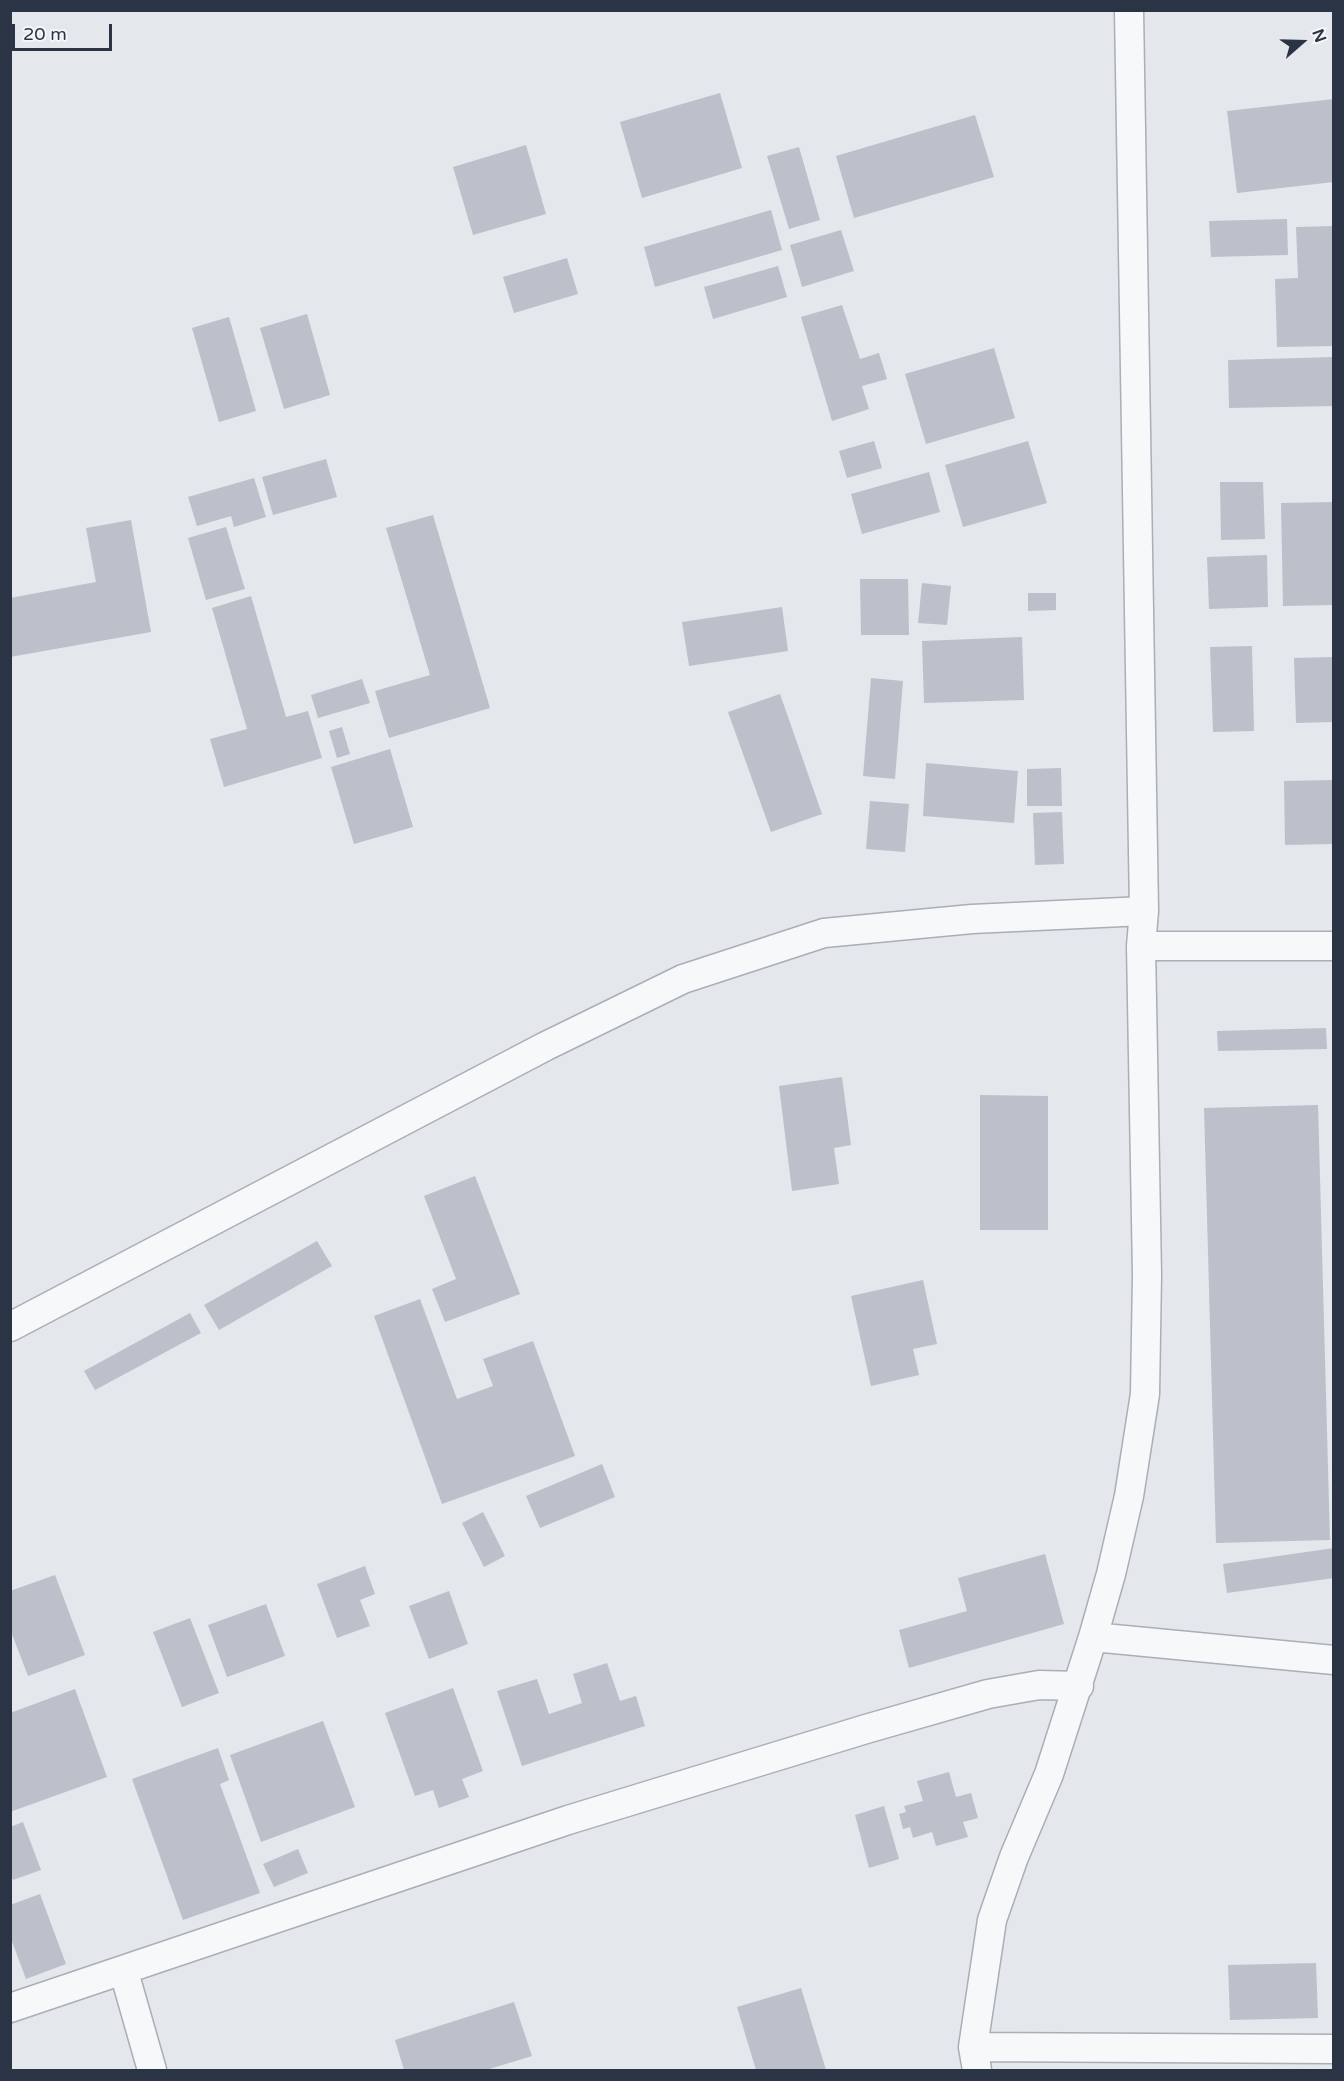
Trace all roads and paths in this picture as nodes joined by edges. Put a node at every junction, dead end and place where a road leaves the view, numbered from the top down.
1 (1129, 10) edge
2 (1144, 911) junction
3 (1141, 946) junction
4 (1334, 946) edge
5 (10, 1327) edge
6 (1093, 1637) junction
7 (1334, 1660) edge
8 (1079, 1686) junction
9 (124, 1972) junction
10 (10, 2008) edge
11 (1334, 2049) edge
12 (975, 2059) edge
13 (152, 2070) edge

1 - 2 street
2 - 3 street
2 - 5 street
3 - 4 street
3 - 6 street
6 - 7 street
6 - 8 street
8 - 9 street
8 - 12 street
9 - 10 street
9 - 13 street
11 - 12 street

